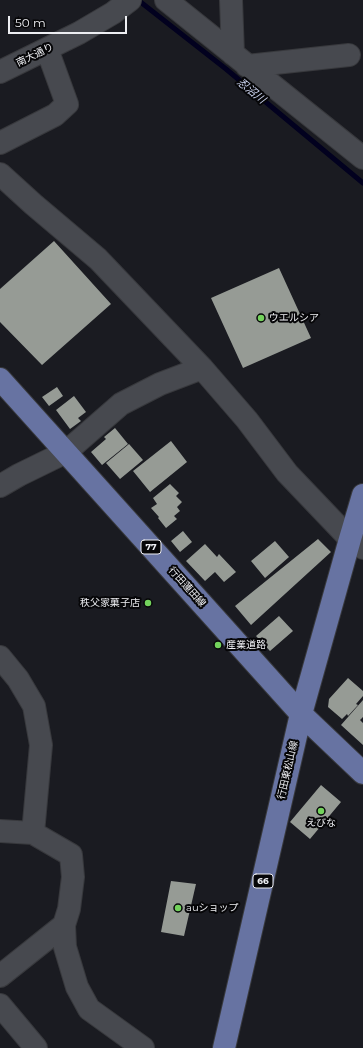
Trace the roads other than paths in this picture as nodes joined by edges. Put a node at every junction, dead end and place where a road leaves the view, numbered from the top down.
1 (130, 0) edge
2 (166, 0) edge
3 (230, 0) edge
4 (47, 49) junction
5 (349, 55) dead end
6 (240, 60) junction
7 (0, 72) edge
8 (0, 143) edge
9 (363, 158) edge
10 (0, 174) edge
11 (202, 368) junction
12 (0, 379) edge
13 (66, 452) junction
14 (0, 486) edge
15 (363, 495) edge
16 (356, 543) edge
17 (0, 657) edge
18 (301, 714) junction
19 (363, 773) edge
20 (0, 831) edge
21 (33, 833) junction
22 (64, 925) junction
23 (0, 976) edge
24 (0, 1005) edge
25 (36, 1048) edge
26 (143, 1048) edge
27 (224, 1048) edge

1 - 4 street, 南大通り
2 - 6 street
3 - 6 street
4 - 7 street, 南大通り
4 - 8 street
5 - 6 street
6 - 9 street
10 - 11 street
11 - 13 street
11 - 16 street
12 - 13 main road, 行田蓮田線 / 77
13 - 14 street
13 - 18 main road, 行田蓮田線 / 77
15 - 16 main road, 行田東松山線 / 66
16 - 18 main road, 行田東松山線 / 66
17 - 21 street
18 - 19 main road, 行田蓮田線 / 77
18 - 27 main road, 行田東松山線 / 66
20 - 21 street
21 - 22 street
22 - 23 street
22 - 26 street
24 - 25 street

